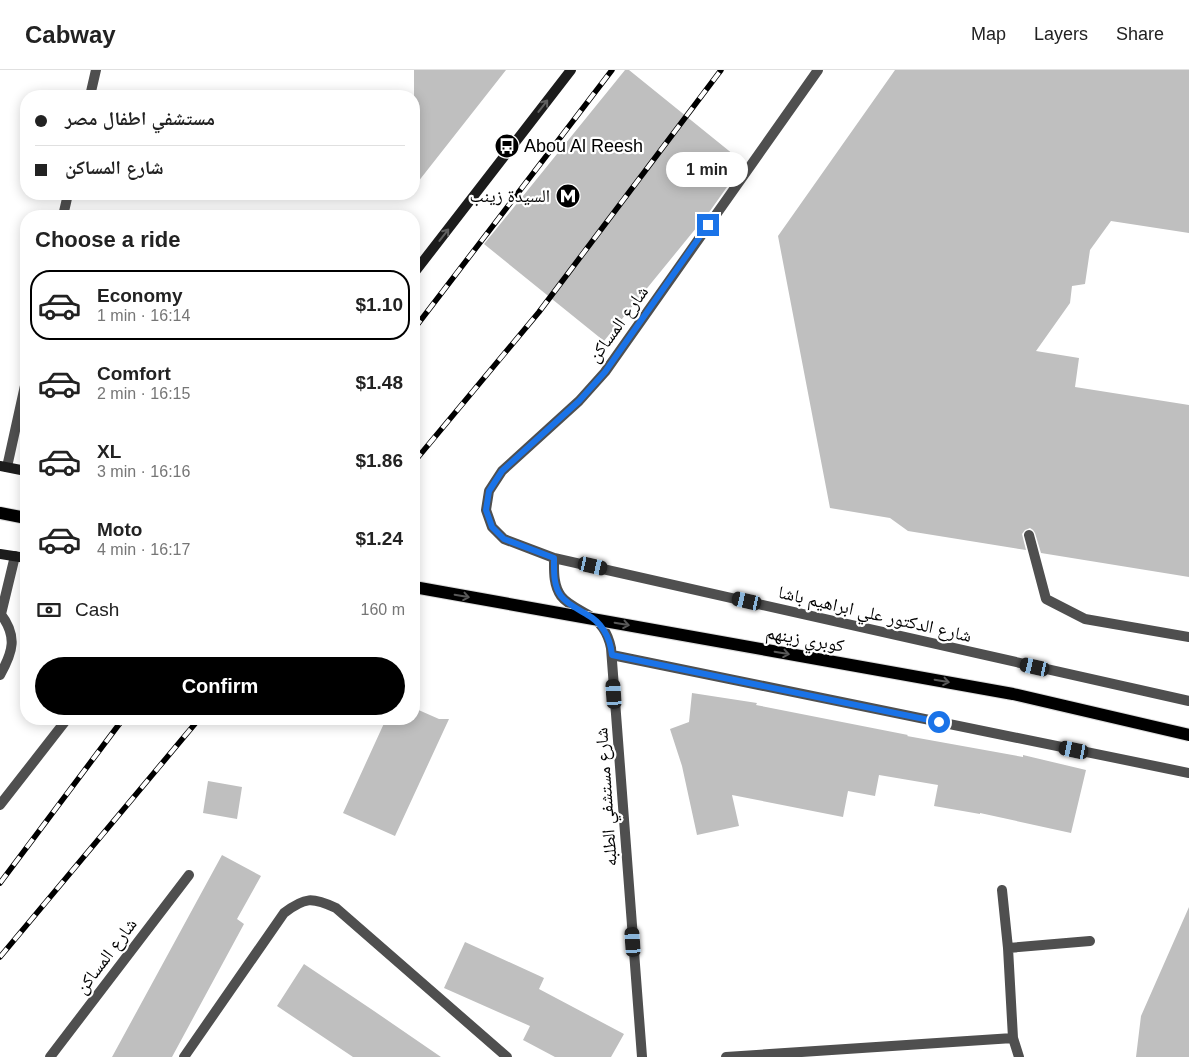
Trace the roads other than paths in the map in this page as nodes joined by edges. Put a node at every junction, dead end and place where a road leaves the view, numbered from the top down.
1 (96, 70) edge
2 (571, 70) edge
3 (818, 70) edge
4 (91, 90) edge
5 (420, 265) edge
6 (20, 404) edge
7 (4, 466) edge
8 (20, 470) edge
9 (0, 514) edge
10 (20, 517) edge
11 (1030, 535) dead end
12 (0, 554) edge
13 (15, 556) junction
14 (20, 557) edge
15 (554, 558) junction
16 (420, 588) edge
17 (1, 614) edge
18 (1189, 637) edge
19 (612, 655) junction
20 (0, 675) edge
21 (1189, 701) edge
22 (62, 725) edge
23 (1189, 735) edge
24 (1189, 774) edge
25 (0, 805) edge
26 (189, 875) dead end
27 (1002, 890) dead end
28 (1090, 941) dead end
29 (1008, 948) junction
30 (1013, 1038) junction
31 (50, 1057) edge
32 (184, 1057) edge
33 (507, 1057) edge
34 (642, 1057) edge
35 (726, 1057) edge
36 (1019, 1057) edge

1 - 4 street
5 -> 2 street
3 - 15 street, شارع المساكن
6 - 7 street
7 - 8 street
9 - 10 main road
11 - 18 street
12 - 13 street
13 - 14 street
13 - 17 street
15 - 19 street, شارع مستشفي الطلبه
15 - 21 street, شارع الدكتور علي ابراهيم باشا
16 -> 23 main road, كوبري زينهم, bridge
17 - 20 street
19 - 24 street
19 - 34 street, شارع مستشفي الطلبه
22 - 25 street
26 - 31 street, شارع المساكن
27 - 29 street
28 - 29 street
29 - 30 street
30 - 35 street
30 - 36 street
32 - 33 street

